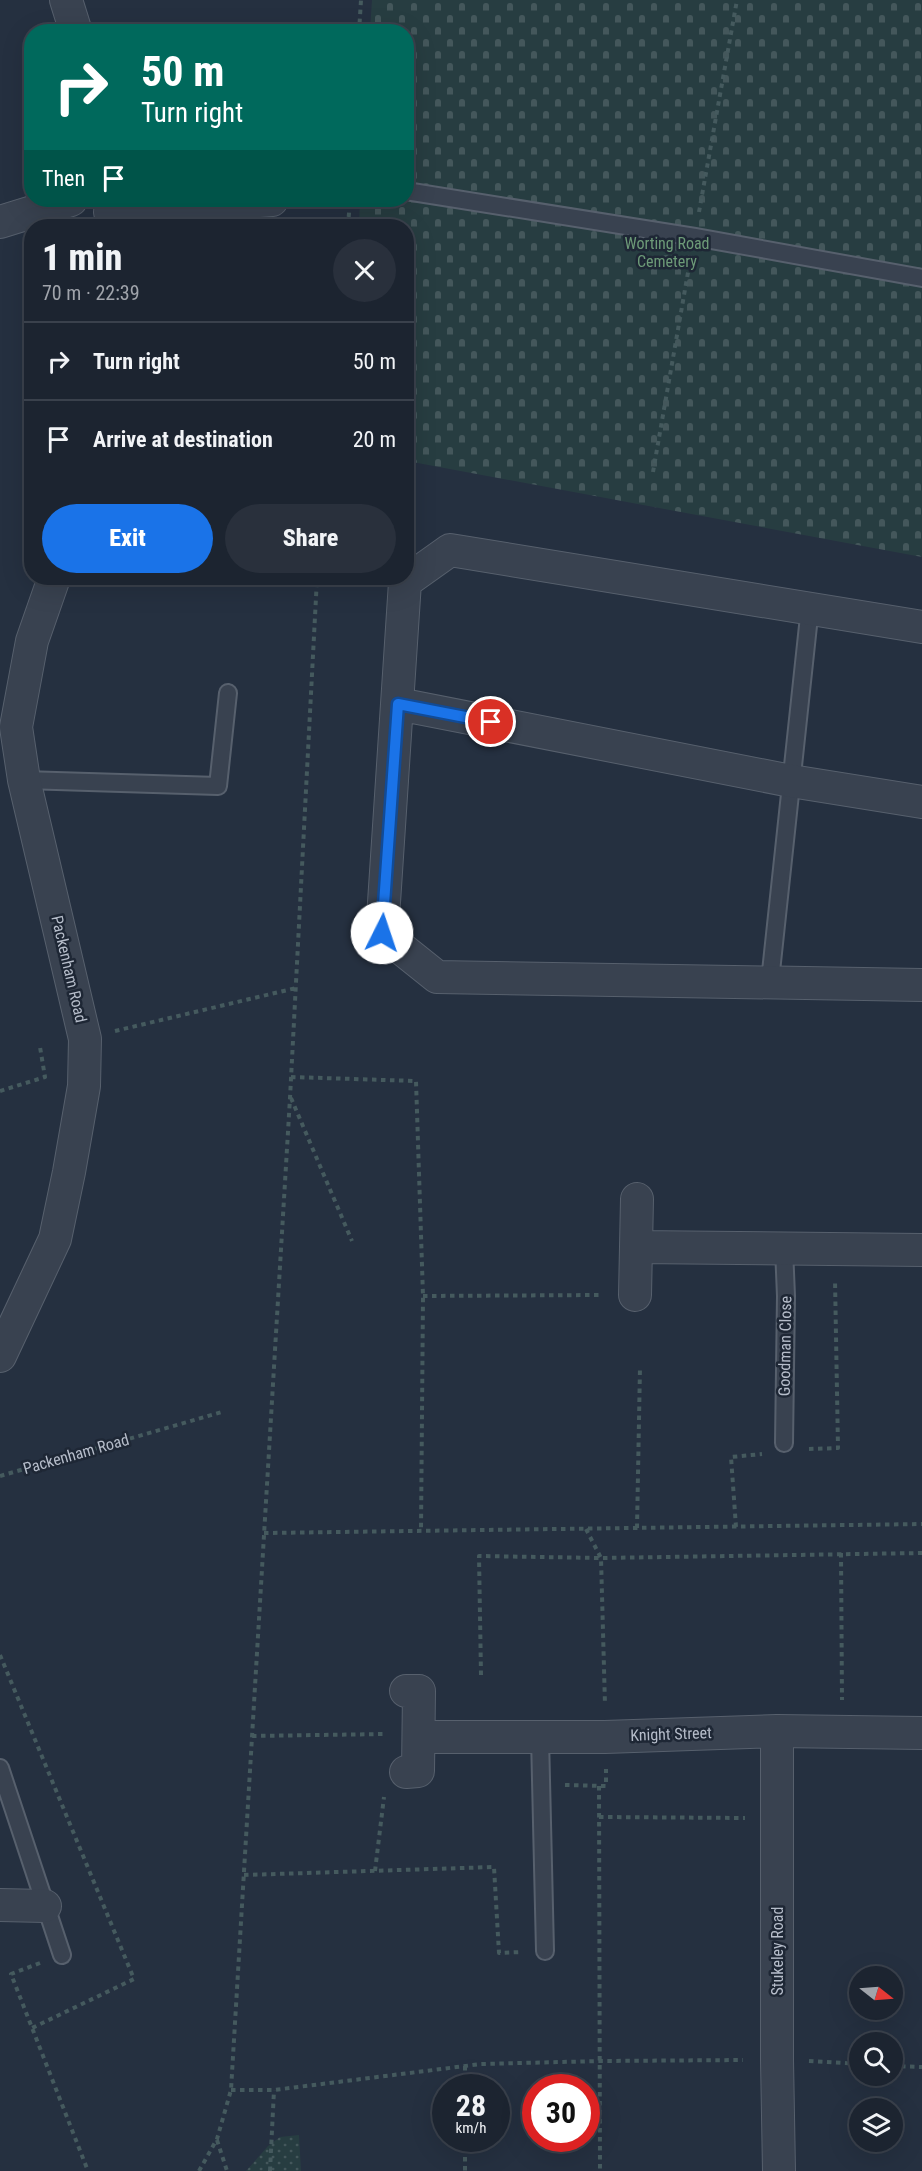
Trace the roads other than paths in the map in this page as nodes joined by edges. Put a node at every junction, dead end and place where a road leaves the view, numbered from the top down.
1 (66, 0) edge
2 (74, 24) edge
3 (414, 192) edge
4 (48, 207) edge
5 (185, 207) edge
6 (109, 213) edge
7 (0, 222) edge
8 (922, 278) edge
9 (414, 576) edge
10 (52, 585) edge
11 (405, 585) edge
12 (810, 608) junction
13 (922, 627) edge
14 (228, 693) dead end
15 (398, 704) junction
16 (24, 780) junction
17 (791, 781) junction
18 (922, 802) edge
19 (770, 981) junction
20 (922, 985) edge
21 (637, 1199) dead end
22 (637, 1247) junction
23 (784, 1248) junction
24 (922, 1250) edge
25 (635, 1295) road end
26 (0, 1356) edge
27 (784, 1443) dead end
28 (406, 1691) dead end
29 (777, 1731) junction
30 (922, 1733) edge
31 (419, 1737) junction
32 (540, 1737) junction
33 (0, 1768) edge
34 (396, 1781) road end
35 (0, 1905) edge
36 (45, 1906) junction
37 (545, 1951) road end
38 (62, 1955) road end
39 (779, 2171) edge

1 - 2 street
3 - 8 lane
4 - 7 street
5 - 6 street
9 - 12 street
10 - 16 street, Packenham Road
11 - 15 street
12 - 13 street
12 - 17 lane
14 - 16 lane
15 - 17 street
15 - 19 street
16 - 26 street, Packenham Road
17 - 18 street
17 - 19 lane
19 - 20 street
21 - 22 street
22 - 23 street
22 - 25 street
23 - 24 street
23 - 27 lane, Goodman Close
28 - 31 street
29 - 30 street, Knight Street
29 - 32 street, Knight Street
29 - 39 street, Stukeley Road
31 - 32 street, Knight Street
31 - 34 street
32 - 37 lane
33 - 36 lane
35 - 36 street
36 - 38 lane

